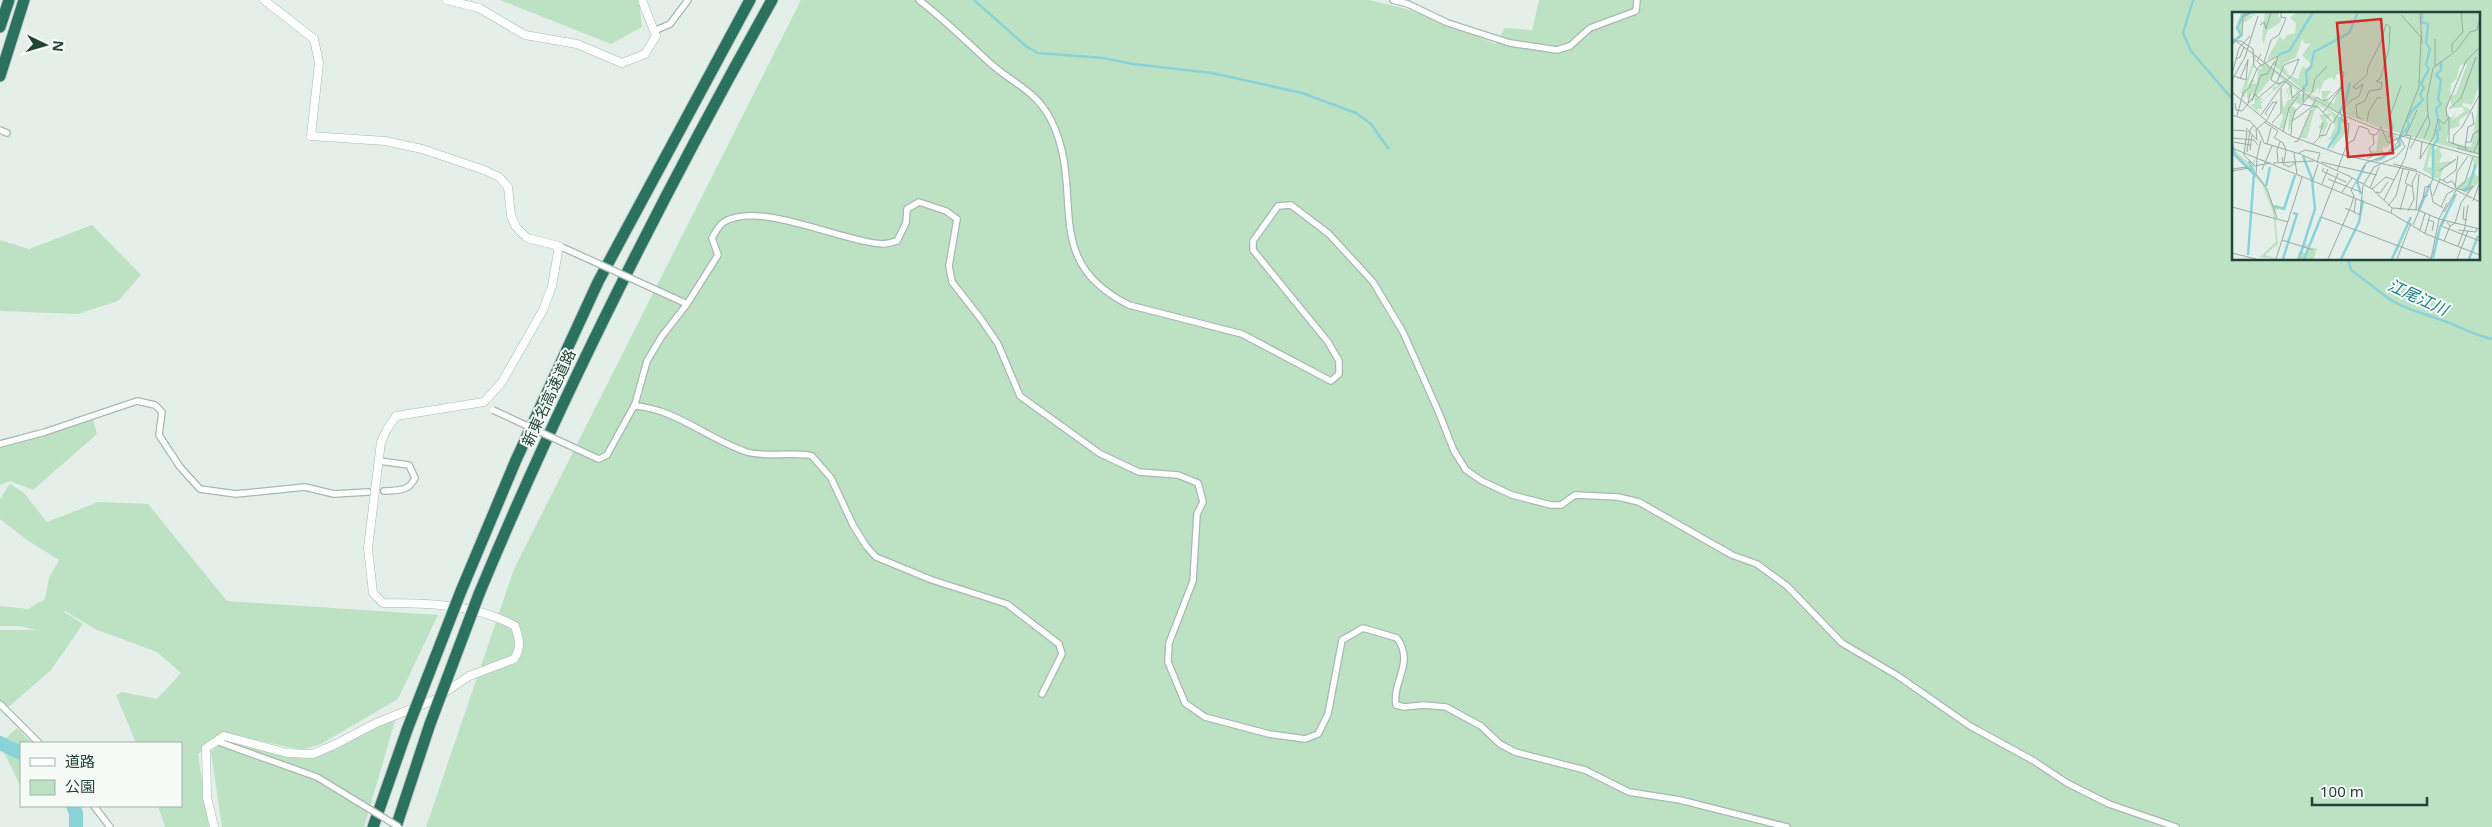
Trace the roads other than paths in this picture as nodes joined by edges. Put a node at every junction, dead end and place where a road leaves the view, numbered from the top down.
1 (9, 0) edge
2 (24, 0) edge
3 (264, 0) edge
4 (447, 0) edge
5 (642, 0) edge
6 (688, 0) edge
7 (750, 0) edge
8 (772, 0) edge
9 (919, 0) edge
10 (1393, 0) edge
11 (1637, 0) edge
12 (0, 27) edge
13 (654, 31) junction
14 (0, 76) edge
15 (0, 130) edge
16 (7, 132) dead end
17 (559, 246) junction
18 (687, 304) junction
19 (484, 402) junction
20 (634, 406) junction
21 (0, 444) edge
22 (378, 461) junction
23 (384, 491) dead end
24 (368, 492) dead end
25 (1042, 694) dead end
26 (0, 704) edge
27 (216, 741) junction
28 (38, 742) edge
29 (95, 807) edge
30 (110, 827) edge
31 (214, 827) edge
32 (373, 827) edge
33 (397, 827) edge
34 (1787, 827) edge
35 (2176, 827) edge

1 - 12 highway
2 - 14 highway
3 - 17 street
4 - 13 street
5 - 13 street
6 - 13 street
7 - 32 highway, 新東名高速道路, bridge
8 - 33 highway, 新東名高速道路, bridge
9 - 35 street
10 - 11 street
15 - 16 street
17 - 18 street, bridge
17 - 19 street
18 - 20 street
18 - 34 street
19 - 20 street, bridge
19 - 22 street
20 - 25 street
21 - 24 street
22 - 23 street
22 - 27 street
26 - 28 street
27 - 31 street
27 - 33 street, bridge
29 - 30 street

